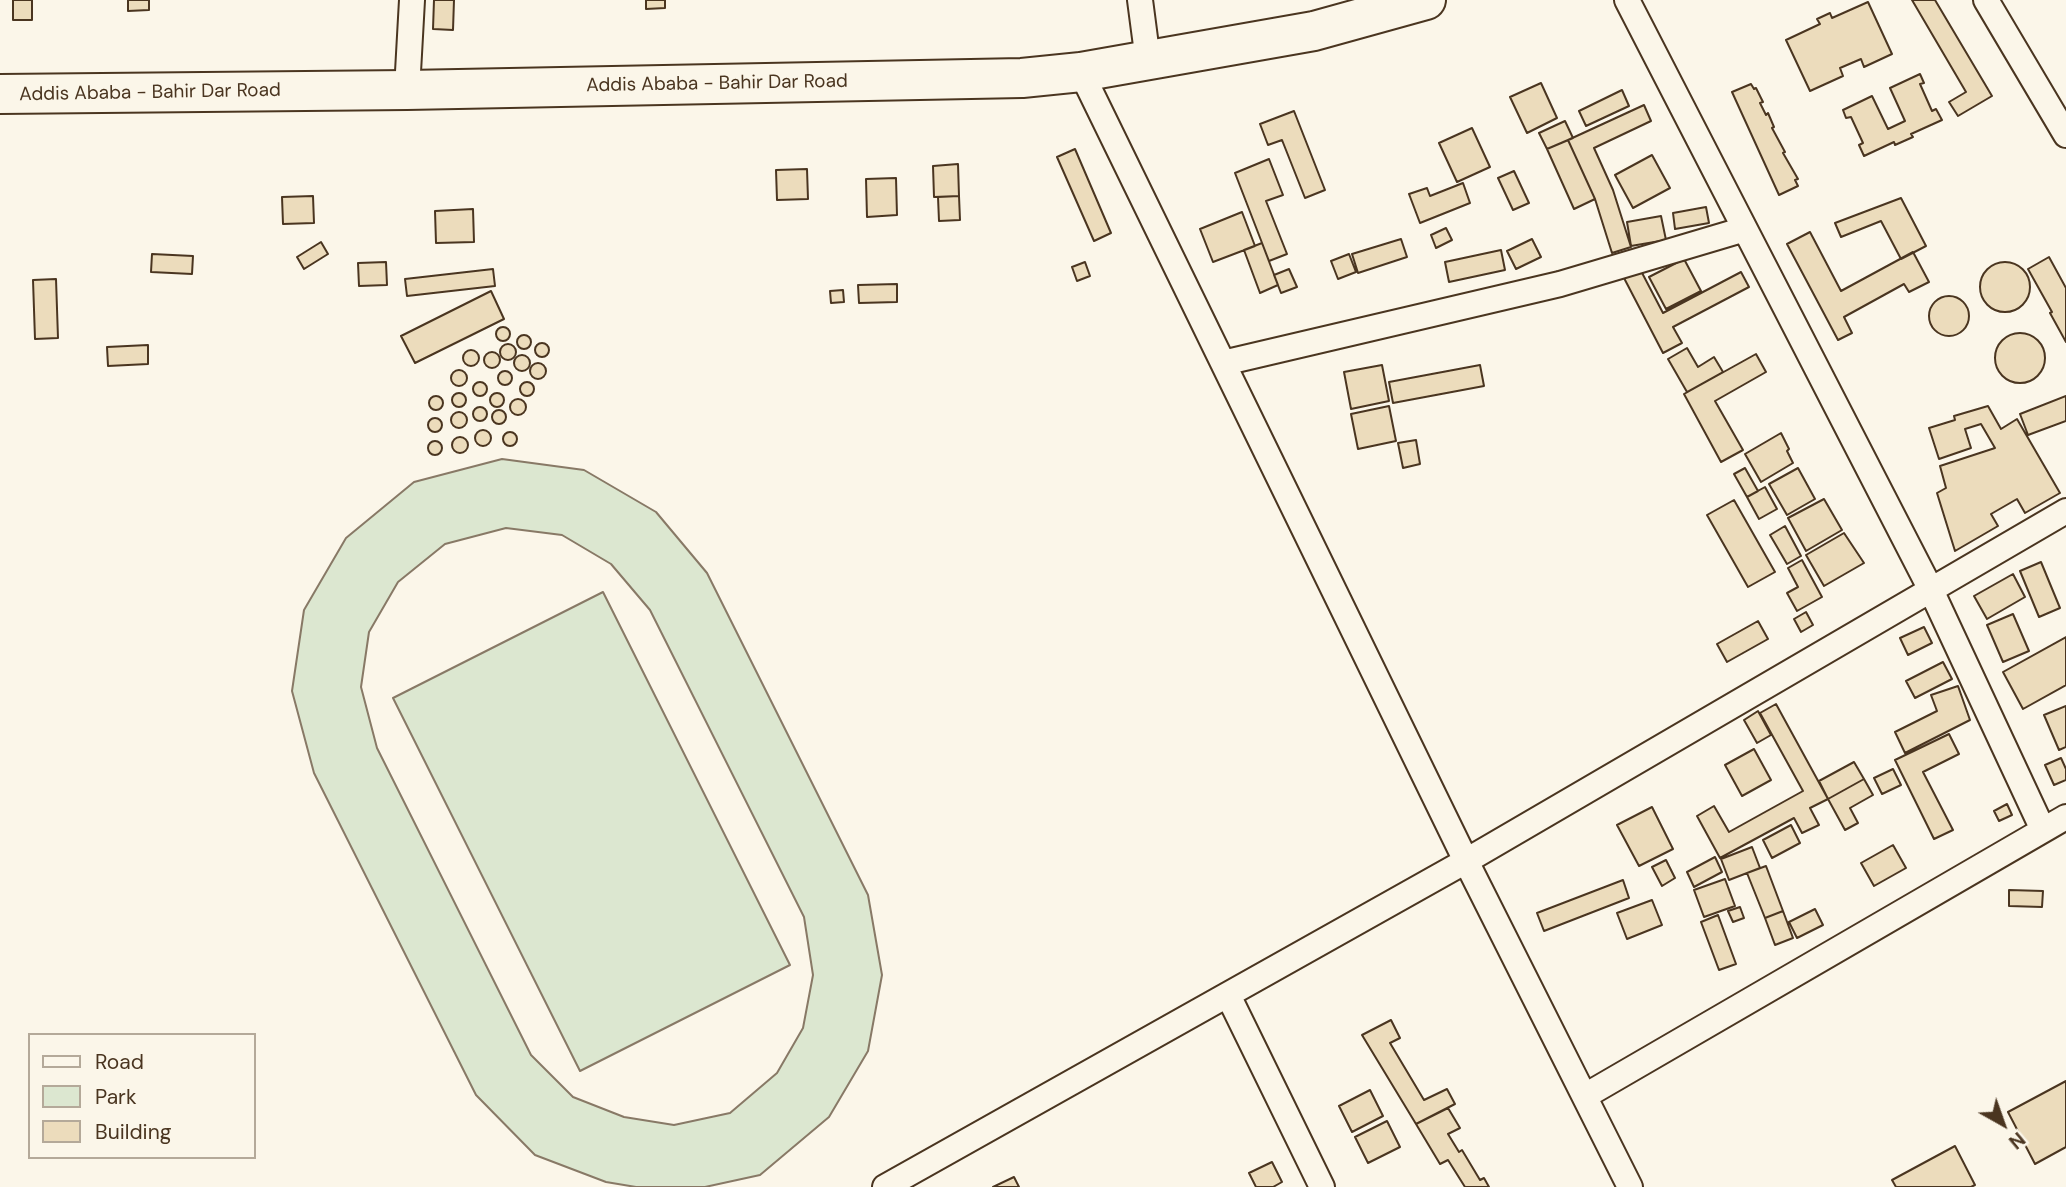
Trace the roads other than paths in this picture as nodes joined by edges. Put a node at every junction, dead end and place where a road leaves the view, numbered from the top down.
1 (412, 0) edge
2 (1140, 0) edge
3 (1426, 0) edge
4 (1627, 0) edge
5 (1986, 0) edge
6 (1148, 61) junction
7 (1081, 72) junction
8 (407, 90) junction
9 (0, 94) edge
10 (2063, 123) edge
11 (1745, 229) junction
12 (1223, 363) junction
13 (2066, 512) edge
14 (1931, 590) junction
15 (2066, 817) edge
16 (2043, 830) junction
17 (1466, 861) junction
18 (1228, 995) junction
19 (1585, 1096) junction
20 (885, 1187) edge
21 (1322, 1187) edge
22 (1630, 1187) edge

1 - 8 street
2 - 6 street
3 - 6 highway, Addis Ababa - Bahir Dar Road
4 - 11 street
5 - 10 street
6 - 7 highway, Addis Ababa - Bahir Dar Road
7 - 8 highway, Addis Ababa - Bahir Dar Road
7 - 12 street
8 - 9 highway, Addis Ababa - Bahir Dar Road
11 - 12 street
11 - 14 street
12 - 17 street
13 - 14 street
14 - 16 street
14 - 17 street
15 - 16 street
16 - 19 street
17 - 18 street
17 - 19 street
18 - 20 street
18 - 21 street
19 - 22 street

